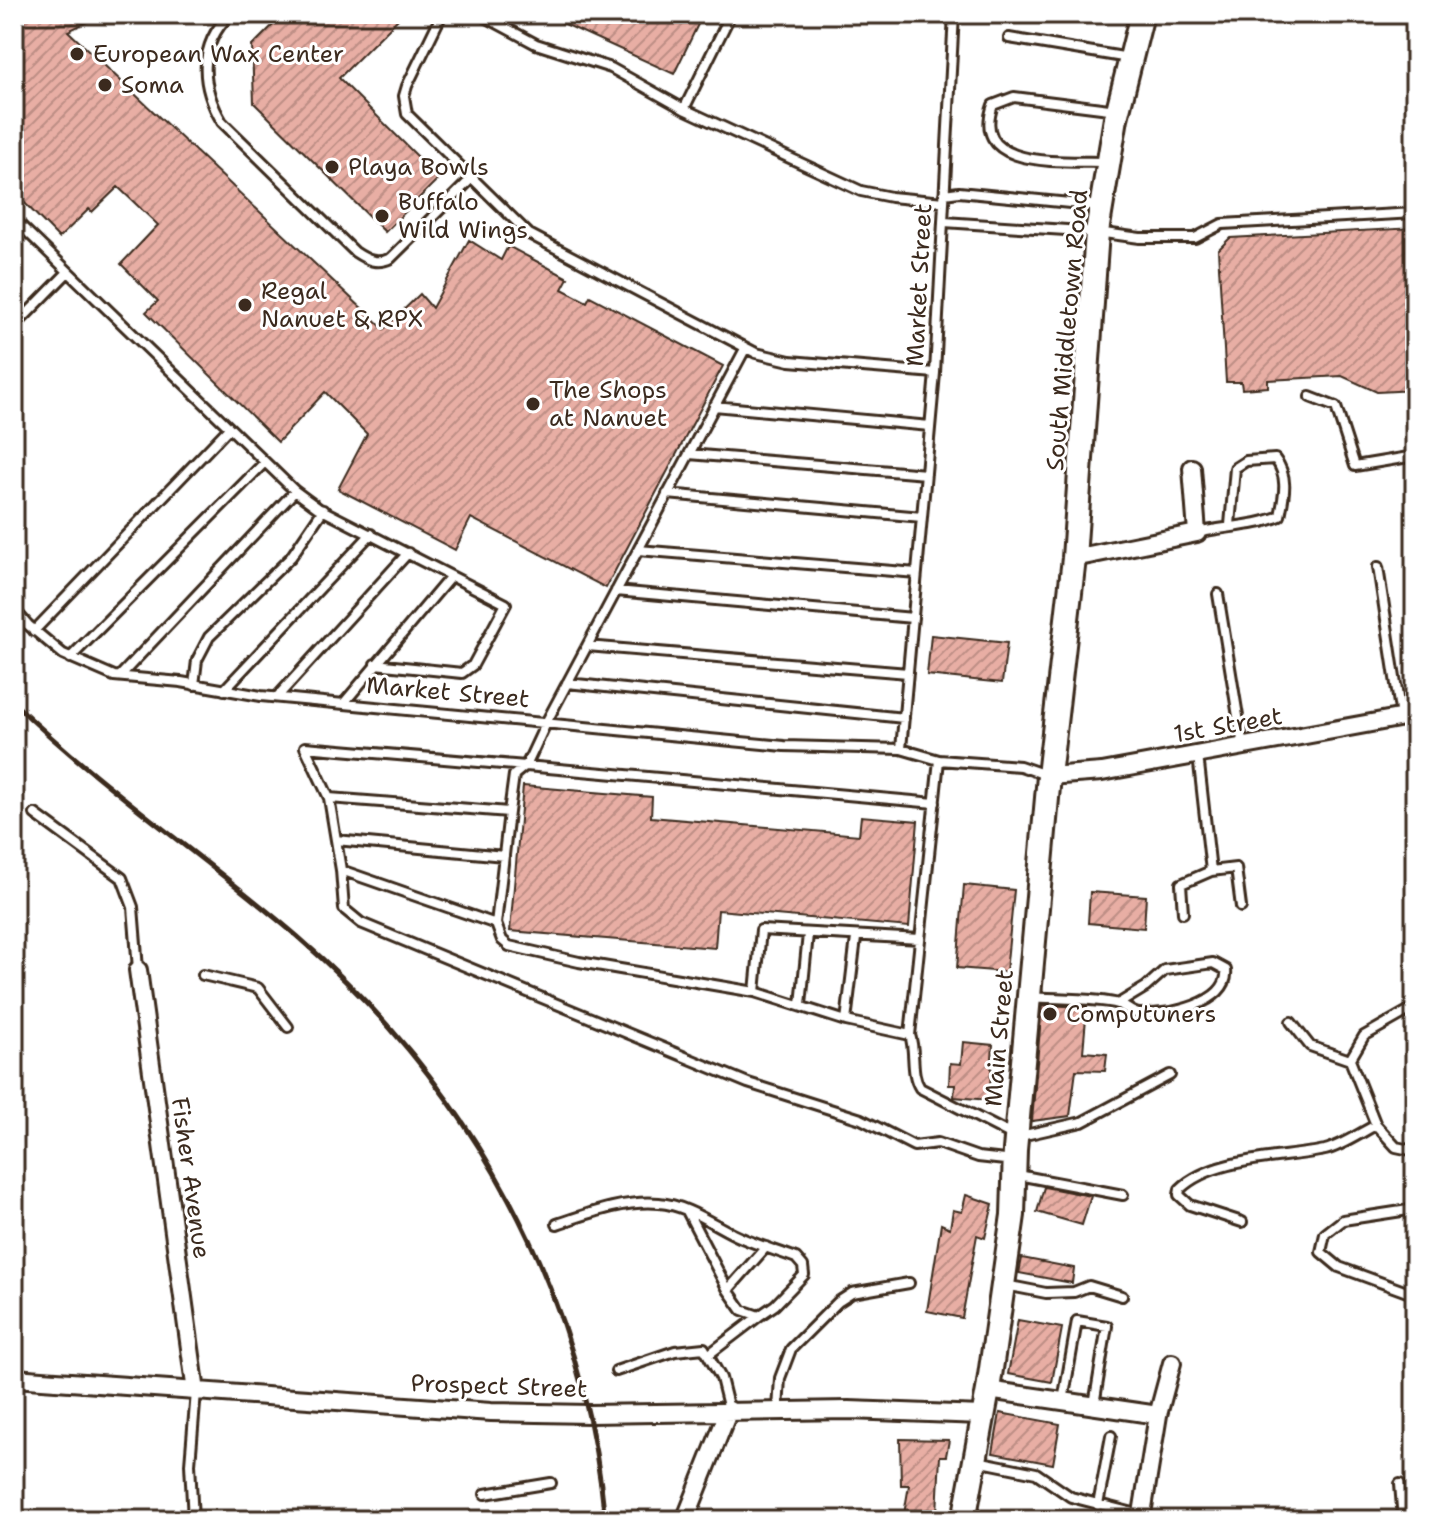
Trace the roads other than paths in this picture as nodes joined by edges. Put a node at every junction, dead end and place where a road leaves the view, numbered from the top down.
1 (230, 14) edge
2 (442, 14) edge
3 (480, 14) edge
4 (731, 14) edge
5 (954, 14) edge
6 (1142, 14) edge
7 (1009, 38) dead end
8 (1129, 59) junction
9 (684, 109) junction
10 (1118, 110) junction
11 (1108, 162) junction
12 (471, 179) junction
13 (944, 198) junction
14 (1100, 206) junction
15 (1415, 213) edge
16 (14, 219) edge
17 (944, 222) junction
18 (1097, 232) junction
19 (67, 273) junction
20 (14, 327) edge
21 (745, 349) junction
22 (935, 373) junction
23 (1310, 397) dead end
24 (714, 406) junction
25 (930, 426) junction
26 (229, 428) junction
27 (689, 454) junction
28 (1415, 456) edge
29 (265, 462) junction
30 (1192, 468) dead end
31 (926, 474) junction
32 (295, 491) junction
33 (667, 494) junction
34 (323, 510) junction
35 (922, 517) junction
36 (1230, 525) junction
37 (1197, 533) junction
38 (371, 534) junction
39 (638, 550) junction
40 (408, 553) junction
41 (1074, 558) junction
42 (1378, 567) dead end
43 (917, 573) junction
44 (451, 576) junction
45 (616, 591) junction
46 (1218, 594) dead end
47 (14, 609) edge
48 (913, 618) junction
49 (34, 631) junction
50 (587, 646) junction
51 (70, 658) junction
52 (375, 664) junction
53 (908, 673) junction
54 (120, 676) junction
55 (567, 683) junction
56 (194, 685) junction
57 (224, 690) junction
58 (277, 697) junction
59 (344, 703) junction
60 (1408, 717) edge
61 (904, 718) junction
62 (547, 721) junction
63 (1243, 747) junction
64 (901, 749) junction
65 (1198, 755) junction
66 (939, 760) junction
67 (526, 766) junction
68 (1049, 776) junction
69 (329, 798) junction
70 (935, 803) junction
71 (509, 812) junction
72 (35, 814) dead end
73 (336, 840) junction
74 (504, 856) junction
75 (341, 870) junction
76 (1211, 871) junction
77 (1241, 907) dead end
78 (1183, 913) dead end
79 (496, 924) junction
80 (808, 934) junction
81 (856, 938) junction
82 (920, 939) junction
83 (138, 970) joint
84 (203, 975) dead end
85 (755, 992) junction
86 (1029, 997) junction
87 (1118, 1004) junction
88 (801, 1005) junction
89 (1415, 1007) edge
90 (846, 1021) junction
91 (1291, 1022) dead end
92 (288, 1027) dead end
93 (910, 1035) junction
94 (1350, 1060) junction
95 (1170, 1075) dead end
96 (1376, 1125) junction
97 (1016, 1137) junction
98 (1415, 1151) edge
99 (1015, 1168) junction
100 (1123, 1195) dead end
101 (1415, 1209) edge
102 (687, 1211) junction
103 (1242, 1222) dead end
104 (557, 1224) dead end
105 (766, 1247) junction
106 (909, 1283) dead end
107 (1004, 1285) junction
108 (728, 1290) junction
109 (1415, 1295) edge
110 (1122, 1296) dead end
111 (759, 1316) junction
112 (708, 1355) junction
113 (1172, 1363) dead end
114 (616, 1371) dead end
115 (14, 1378) edge
116 (988, 1390) junction
117 (196, 1392) junction
118 (1063, 1401) junction
119 (1094, 1406) junction
120 (729, 1410) junction
121 (778, 1410) junction
122 (982, 1415) junction
123 (1158, 1415) junction
124 (1111, 1436) dead end
125 (974, 1460) junction
126 (551, 1483) dead end
127 (1400, 1484) dead end
128 (485, 1494) dead end
129 (1098, 1505) junction
130 (1141, 1518) edge
131 (193, 1520) edge
132 (685, 1520) edge
133 (964, 1520) edge
134 (1403, 1520) edge

1 - 12 lane
2 - 12 lane
3 - 9 lane
4 - 9 lane
5 - 13 lane, Market Street
6 - 8 street, South Middletown Road
7 - 8 lane
8 - 10 street, South Middletown Road
9 - 13 lane
10 - 11 street, South Middletown Road
10 - 11 lane
11 - 14 street, South Middletown Road
12 - 21 lane
13 - 14 lane
13 - 17 lane, Market Street
14 - 18 street, South Middletown Road
15 - 18 lane
16 - 19 lane
17 - 18 lane
17 - 22 lane, Market Street
18 - 41 street, South Middletown Road
19 - 20 lane
19 - 26 lane
21 - 22 lane
21 - 24 lane
22 - 25 lane, Market Street
23 - 28 lane
24 - 25 lane
24 - 27 lane
25 - 31 lane, Market Street
26 - 29 lane
26 - 49 lane
27 - 31 lane
27 - 33 lane
29 - 32 lane
29 - 51 lane
30 - 37 street
31 - 35 lane, Market Street
32 - 34 lane
32 - 54 lane
33 - 35 lane
33 - 39 lane
34 - 38 lane
34 - 56 lane
35 - 43 lane, Market Street
36 - 36 lane
36 - 37 lane
37 - 41 street
38 - 40 lane
38 - 57 lane
39 - 43 lane
39 - 45 lane
40 - 44 lane
40 - 58 lane
41 - 68 street, Main Street
42 - 60 lane
43 - 48 lane, Market Street
44 - 52 lane
44 - 52 lane
45 - 48 lane
45 - 50 lane
46 - 63 lane
47 - 49 lane, Market Street
48 - 53 lane, Market Street
49 - 51 lane, Market Street
50 - 53 lane
50 - 55 lane
51 - 54 lane, Market Street
52 - 59 lane
53 - 61 lane, Market Street
54 - 56 lane, Market Street
55 - 61 lane
55 - 62 lane
56 - 57 lane, Market Street
57 - 58 lane, Market Street
58 - 59 lane, Market Street
59 - 62 lane, Market Street
60 - 63 street, 1st Street
61 - 64 lane, Market Street
62 - 64 lane, Market Street
62 - 67 lane
63 - 65 street, 1st Street
64 - 66 lane, Market Street
65 - 68 street, 1st Street
65 - 76 lane
66 - 68 lane, Market Street
66 - 70 lane
67 - 69 lane
67 - 70 lane
67 - 71 lane
68 - 86 street, Main Street
69 - 71 lane
69 - 73 lane
70 - 82 lane
71 - 74 lane
72 - 83 lane
73 - 74 lane
73 - 75 lane
74 - 79 lane
75 - 79 lane
75 - 99 lane
76 - 77 lane
76 - 78 lane
79 - 85 lane
80 - 81 lane
80 - 85 lane
80 - 88 lane
81 - 82 lane
81 - 90 lane
82 - 93 lane
83 - 117 street, Fisher Avenue
84 - 92 lane
85 - 88 lane
86 - 87 lane
86 - 97 street, Main Street
87 - 87 lane
88 - 90 lane
89 - 94 lane
90 - 93 lane
91 - 94 lane
93 - 97 lane
94 - 96 lane
95 - 97 lane
96 - 98 lane
96 - 103 lane
97 - 99 street, Main Street
99 - 100 lane
99 - 107 street, Main Street
101 - 109 lane
102 - 104 lane
102 - 105 lane
102 - 108 lane
105 - 108 lane
105 - 111 lane
106 - 121 lane
107 - 110 lane
107 - 116 street, Main Street
108 - 111 lane
111 - 112 lane
112 - 114 lane
112 - 120 lane
113 - 123 street
115 - 117 street, Prospect Street
116 - 118 street
116 - 122 street, Main Street
117 - 120 street, Prospect Street
117 - 131 lane
118 - 119 street
118 - 119 lane
119 - 123 street
120 - 121 street, Prospect Street
120 - 132 street
121 - 122 street, Prospect Street
122 - 125 street, Main Street
123 - 130 street
124 - 129 lane
125 - 129 lane
125 - 133 street, Main Street
126 - 128 lane
127 - 134 lane
129 - 130 lane

